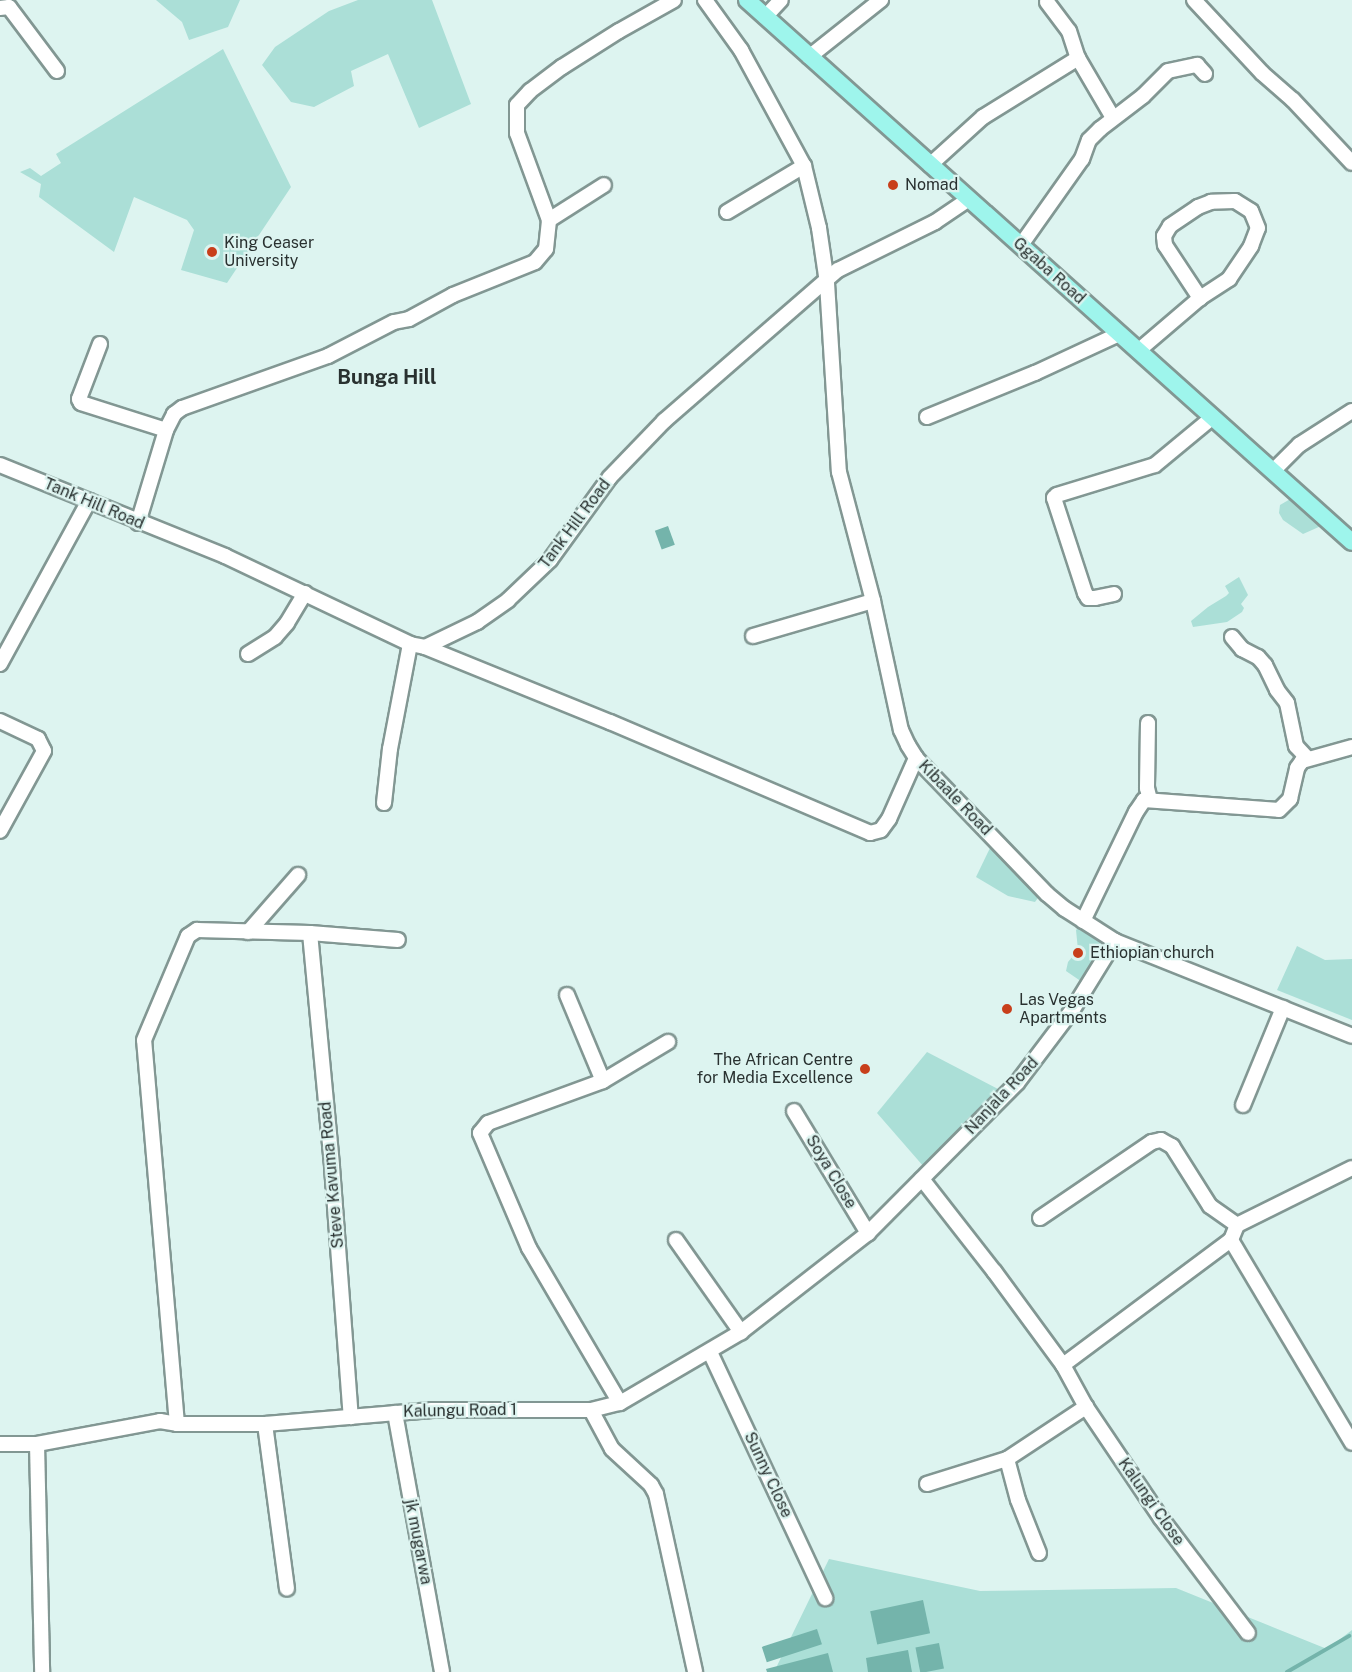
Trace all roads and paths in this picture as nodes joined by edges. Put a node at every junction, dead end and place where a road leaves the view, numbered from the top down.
1 (674, 0) edge
2 (705, 0) edge
3 (747, 0) edge
4 (781, 0) edge
5 (881, 0) edge
6 (1194, 0) edge
7 (1047, 2) dead end
8 (0, 8) edge
9 (765, 17) junction
10 (809, 57) junction
11 (1078, 58) junction
12 (57, 71) dead end
13 (1205, 75) dead end
14 (1113, 118) junction
15 (1352, 162) edge
16 (930, 165) junction
17 (804, 166) junction
18 (604, 185) dead end
19 (969, 199) junction
20 (727, 212) dead end
21 (549, 220) junction
22 (1021, 245) junction
23 (827, 283) junction
24 (1200, 298) junction
25 (1119, 334) junction
26 (100, 344) dead end
27 (1138, 351) junction
28 (1352, 411) edge
29 (927, 417) dead end
30 (1213, 417) junction
31 (166, 430) junction
32 (0, 465) edge
33 (1273, 471) junction
34 (89, 501) junction
35 (138, 523) junction
36 (1351, 539) edge
37 (305, 593) junction
38 (1114, 594) dead end
39 (873, 601) junction
40 (753, 636) dead end
41 (1232, 637) dead end
42 (410, 644) junction
43 (425, 647) junction
44 (248, 654) dead end
45 (0, 664) edge
46 (0, 721) edge
47 (1148, 723) dead end
48 (1352, 747) edge
49 (916, 758) junction
50 (1302, 763) junction
51 (1150, 800) junction
52 (384, 803) dead end
53 (0, 831) edge
54 (298, 875) dead end
55 (1083, 921) junction
56 (248, 932) junction
57 (310, 933) junction
58 (398, 940) dead end
59 (1115, 941) junction
60 (567, 995) dead end
61 (1283, 1008) junction
62 (1352, 1036) edge
63 (668, 1042) dead end
64 (603, 1081) junction
65 (1243, 1105) dead end
66 (794, 1111) dead end
67 (1352, 1168) edge
68 (922, 1179) junction
69 (1040, 1218) dead end
70 (1237, 1225) junction
71 (868, 1233) junction
72 (676, 1240) dead end
73 (1231, 1240) junction
74 (741, 1332) junction
75 (710, 1352) junction
76 (1063, 1365) junction
77 (620, 1403) junction
78 (1086, 1407) junction
79 (591, 1410) junction
80 (395, 1413) junction
81 (351, 1417) junction
82 (177, 1424) junction
83 (265, 1424) junction
84 (1352, 1443) edge
85 (0, 1444) edge
86 (37, 1444) junction
87 (1007, 1460) junction
88 (927, 1484) dead end
89 (1039, 1553) dead end
90 (287, 1589) dead end
91 (825, 1598) dead end
92 (1248, 1633) dead end
93 (42, 1672) edge
94 (442, 1672) edge
95 (695, 1672) edge

1 - 21 street
2 - 17 street, Kibaale Road
3 - 9 main road, Ggaba Road
4 - 9 street
5 - 10 street
6 - 15 street
7 - 11 street
8 - 12 street
9 - 10 main road, Ggaba Road
10 - 16 main road, Ggaba Road
11 - 14 street
11 - 16 street
13 - 14 street
14 - 22 street
16 - 19 main road, Ggaba Road
17 - 20 street
17 - 23 street, Kibaale Road
18 - 21 street
19 - 22 main road, Ggaba Road
19 - 23 street, Tank Hill Road
21 - 31 street
22 - 25 main road, Ggaba Road
23 - 39 street, Kibaale Road
23 - 43 street, Tank Hill Road
24 - 24 street
24 - 27 street
25 - 27 main road, Ggaba Road
25 - 29 street
26 - 31 street
27 - 30 main road, Ggaba Road
28 - 33 street
30 - 33 main road, Ggaba Road
30 - 38 street
31 - 35 street
32 - 34 street, Tank Hill Road
33 - 36 main road, Ggaba Road
34 - 35 street, Tank Hill Road
34 - 45 street
35 - 37 street, Tank Hill Road
37 - 42 street, Tank Hill Road
37 - 44 street
39 - 40 street
39 - 49 street, Kibaale Road
41 - 50 street
42 - 43 street, Tank Hill Road
42 - 52 street
43 - 49 street
46 - 53 street
47 - 51 street
48 - 50 street
49 - 55 street, Kibaale Road
50 - 51 street
51 - 55 street
54 - 56 street
55 - 59 street, Kibaale Road
56 - 57 street
56 - 82 street
57 - 58 street
57 - 81 street, Steve Kavuma Road
59 - 61 street, Kibaale Road
59 - 68 street, Nanjala Road
60 - 64 street
61 - 62 street, Kibaale Road
61 - 65 street
63 - 64 street
64 - 77 street
66 - 71 street, Soya Close
67 - 70 street
68 - 71 street, Nanjala Road
68 - 76 street, Kalungi Close
69 - 70 street
70 - 73 street
71 - 74 street, Kalungu Road 1
72 - 74 street
73 - 76 street
73 - 84 street
74 - 75 street, Kalungu Road 1
75 - 77 street, Kalungu Road 1
75 - 91 street, Sunny Close
76 - 78 street, Kalungi Close
77 - 79 street, Kalungu Road 1
78 - 87 street
78 - 92 street, Kalungi Close
79 - 80 street, Kalungu Road 1
79 - 95 street
80 - 81 street, Kalungu Road 1
80 - 94 street, jk mugarwa
81 - 83 street, Kalungu Road 1
82 - 83 street, Kalungu Road 1
82 - 86 street, Kalungu Road 1
83 - 90 street
85 - 86 street, Kalungu Road 1
86 - 93 street
87 - 88 street
87 - 89 street

